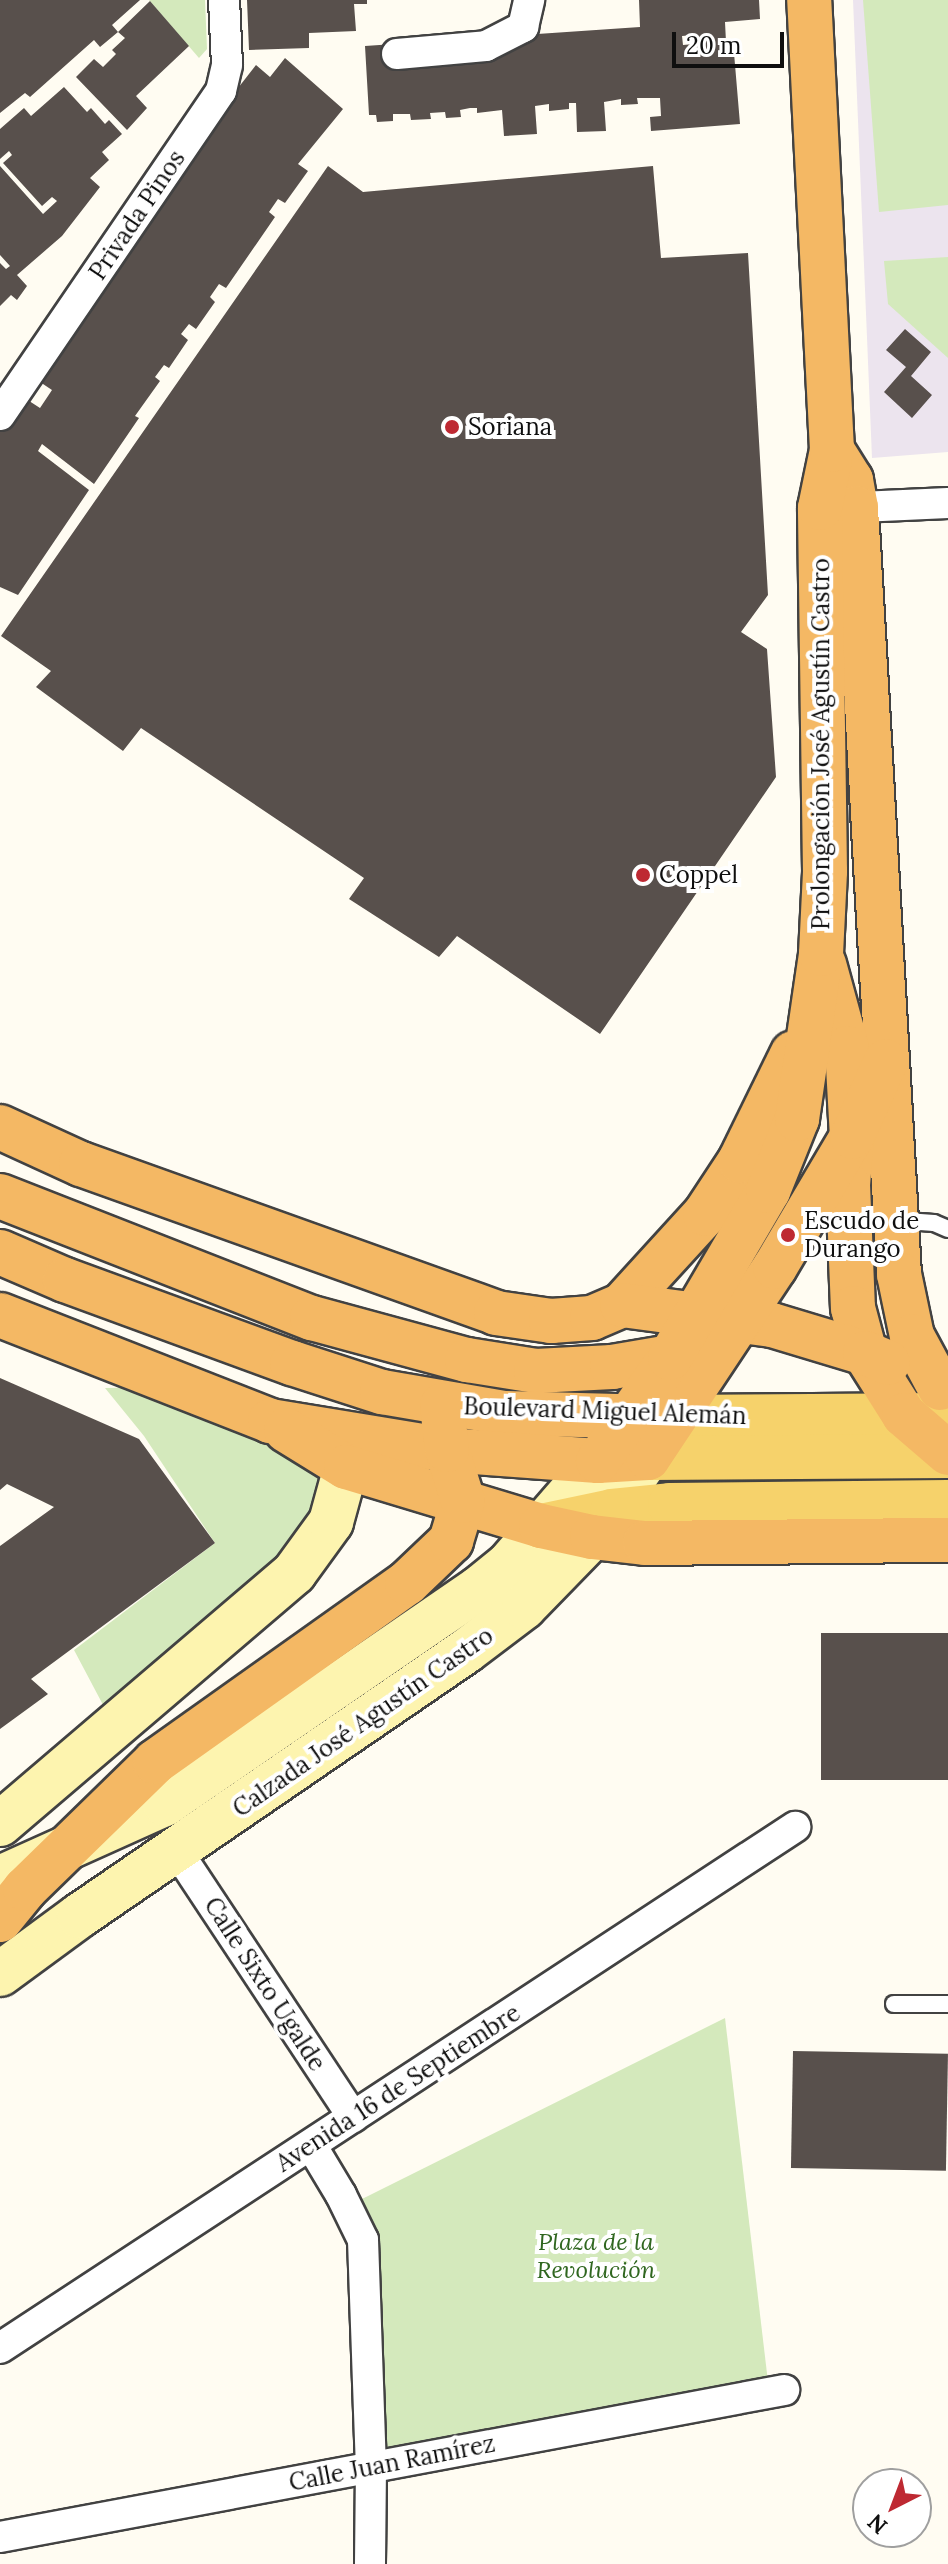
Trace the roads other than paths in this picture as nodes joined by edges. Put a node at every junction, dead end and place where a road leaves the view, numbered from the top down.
1 (224, 0) edge
2 (529, 0) edge
3 (809, 0) edge
4 (397, 54) dead end
5 (0, 415) edge
6 (948, 503) edge
7 (838, 508) junction
8 (821, 954) junction
9 (809, 1018) junction
10 (886, 1061) junction
11 (0, 1127) edge
12 (852, 1137) junction
13 (0, 1196) edge
14 (849, 1217) junction
15 (898, 1221) junction
16 (253, 1228) junction
17 (948, 1229) edge
18 (0, 1252) edge
19 (188, 1270) junction
20 (622, 1305) junction
21 (0, 1315) edge
22 (718, 1327) junction
23 (865, 1353) junction
24 (670, 1358) junction
25 (945, 1399) edge
26 (442, 1405) junction
27 (904, 1415) junction
28 (629, 1417) junction
29 (676, 1417) junction
30 (270, 1421) junction
31 (447, 1450) junction
32 (948, 1454) edge
33 (648, 1458) junction
34 (598, 1461) junction
35 (346, 1467) junction
36 (463, 1501) junction
37 (948, 1502) edge
38 (602, 1524) junction
39 (541, 1526) junction
40 (948, 1540) edge
41 (0, 1824) edge
42 (795, 1827) dead end
43 (76, 1841) junction
44 (177, 1851) junction
45 (0, 1878) edge
46 (0, 1920) edge
47 (0, 1974) edge
48 (894, 2004) dead end
49 (948, 2004) edge
50 (353, 2117) junction
51 (311, 2145) junction
52 (0, 2348) edge
53 (784, 2390) dead end
54 (371, 2467) junction
55 (0, 2537) edge
56 (370, 2564) edge

1 - 5 street, Privada Pinos
2 - 4 street
3 - 7 highway, Prolongación José Agustín Castro
6 - 7 street
7 - 8 highway, Prolongación José Agustín Castro
7 - 10 highway, Prolongación José Agustín Castro
8 - 9 highway, Prolongación José Agustín Castro
8 - 12 highway
9 - 20 highway
9 - 22 highway, Prolongación José Agustín Castro
10 - 12 highway, Prolongación José Agustín Castro
10 - 15 highway
11 - 16 highway
12 - 14 highway
12 - 22 highway, Prolongación José Agustín Castro
13 - 19 highway
14 - 15 lane
14 - 23 highway
15 - 17 lane
15 - 25 highway
16 - 19 highway
16 - 20 highway
18 - 26 highway, Boulevard Miguel Alemán
19 - 24 highway
20 - 22 highway
21 - 30 highway, Boulevard Miguel Alemán
22 - 23 highway
22 - 24 highway
22 - 29 highway, Prolongación José Agustín Castro
23 - 25 highway
23 - 27 highway
24 - 28 highway
25 - 27 main road, Boulevard Miguel Alemán
26 - 28 highway, Boulevard Miguel Alemán
26 - 31 highway
27 - 29 main road, Boulevard Miguel Alemán
27 - 32 highway
28 - 29 highway, Boulevard Miguel Alemán
28 - 34 highway
29 - 33 highway, Calzada José Agustín Castro
30 - 31 highway, Boulevard Miguel Alemán
30 - 35 highway
31 - 34 highway, Boulevard Miguel Alemán
31 - 36 highway
32 - 33 main road, Boulevard Miguel Alemán
33 - 34 highway, Boulevard Miguel Alemán
33 - 38 main road, Calzada José Agustín Castro
34 - 39 main road, Calzada José Agustín Castro
35 - 36 highway
35 - 41 main road
36 - 39 highway
36 - 43 highway
37 - 38 main road
38 - 39 highway
38 - 40 highway
38 - 44 main road, Calzada José Agustín Castro
39 - 43 main road, Calzada José Agustín Castro
42 - 50 street, Avenida 16 de Septiembre
43 - 45 main road, Calzada José Agustín Castro
43 - 46 highway
44 - 47 main road, Calzada José Agustín Castro
44 - 50 street, Calle Sixto Ugalde
48 - 49 lane
50 - 51 street, Avenida 16 de Septiembre
51 - 52 street, Avenida 16 de Septiembre
51 - 54 street
53 - 54 street, Calle Juan Ramírez
54 - 55 street, Calle Juan Ramírez
54 - 56 street

